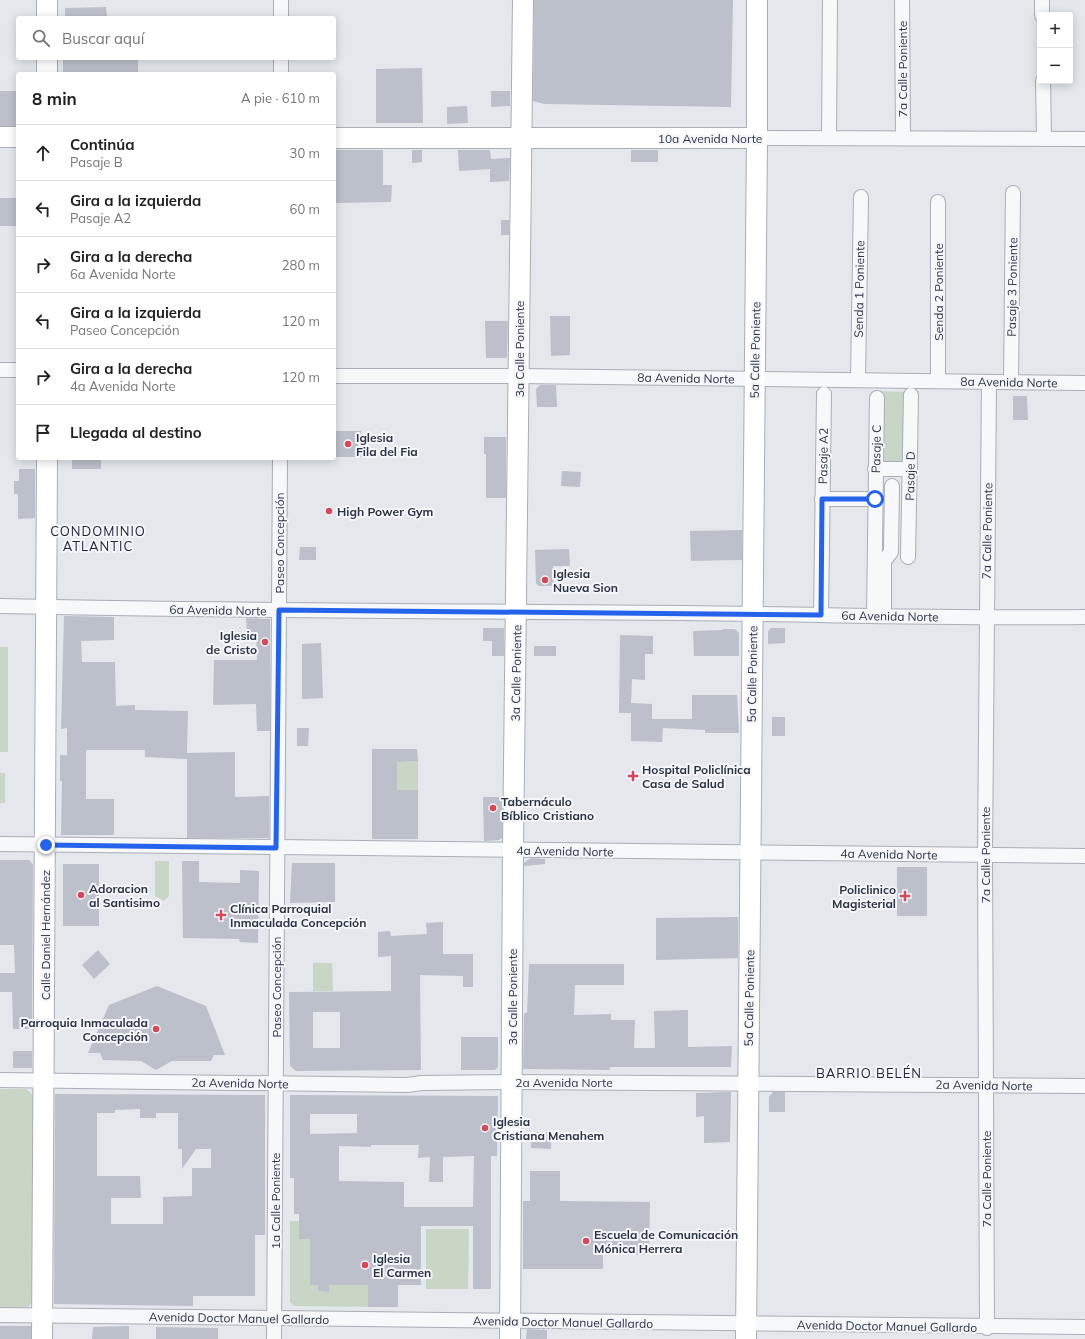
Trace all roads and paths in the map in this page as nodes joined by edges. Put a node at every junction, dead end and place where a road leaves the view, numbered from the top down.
1 (47, 0) edge
2 (281, 0) edge
3 (523, 0) edge
4 (757, 0) edge
5 (830, 0) edge
6 (902, 0) edge
7 (1042, 0) edge
8 (1042, 12) edge
9 (46, 16) edge
10 (281, 16) edge
11 (46, 60) edge
12 (281, 60) edge
13 (46, 72) edge
14 (281, 72) edge
15 (1043, 84) edge
16 (0, 137) edge
17 (16, 137) edge
18 (520, 137) junction
19 (336, 138) edge
20 (757, 138) junction
21 (830, 138) junction
22 (903, 138) junction
23 (1044, 139) junction
24 (1085, 139) edge
25 (1013, 193) dead end
26 (861, 197) dead end
27 (938, 202) dead end
28 (0, 370) edge
29 (16, 370) edge
30 (336, 376) edge
31 (519, 376) junction
32 (755, 379) junction
33 (858, 380) junction
34 (938, 381) junction
35 (989, 382) junction
36 (1011, 382) junction
37 (1085, 383) edge
38 (824, 394) dead end
39 (911, 395) dead end
40 (877, 398) dead end
41 (47, 460) edge
42 (280, 460) edge
43 (876, 469) junction
44 (910, 469) junction
45 (892, 486) dead end
46 (822, 499) junction
47 (875, 499) junction
48 (908, 557) dead end
49 (0, 606) edge
50 (47, 607) junction
51 (279, 610) junction
52 (516, 611) junction
53 (753, 613) junction
54 (821, 615) junction
55 (879, 616) junction
56 (986, 618) junction
57 (1085, 618) edge
58 (0, 844) edge
59 (46, 845) junction
60 (276, 848) junction
61 (513, 850) junction
62 (750, 853) junction
63 (985, 855) junction
64 (1085, 856) edge
65 (0, 1080) edge
66 (44, 1081) junction
67 (512, 1082) junction
68 (748, 1083) junction
69 (276, 1084) junction
70 (985, 1085) junction
71 (1085, 1086) edge
72 (0, 1315) edge
73 (42, 1315) junction
74 (274, 1318) junction
75 (1085, 1327) edge
76 (987, 1328) junction
77 (510, 1330) edge
78 (746, 1332) edge
79 (42, 1339) edge
80 (274, 1339) edge

1 - 9 street
2 - 10 street
3 - 18 street, 3a Calle Poniente
4 - 20 street, 5a Calle Poniente
5 - 21 street
6 - 22 street, 7a Calle Poniente
7 - 8 street
11 - 13 street
12 - 14 street
15 - 23 street
16 - 17 street
18 - 19 street, 10a Avenida Norte
18 - 20 street, 10a Avenida Norte
18 - 31 street, 3a Calle Poniente
20 - 21 street, 10a Avenida Norte
20 - 32 street, 5a Calle Poniente
21 - 22 street, 10a Avenida Norte
22 - 23 street, 10a Avenida Norte
23 - 24 street, 10a Avenida Norte
25 - 36 street, Pasaje 3 Poniente
26 - 33 street, Senda 1 Poniente
27 - 34 street, Senda 2 Poniente
28 - 29 street
30 - 31 street, 8a Avenida Norte
31 - 32 street, 8a Avenida Norte
31 - 52 street, 3a Calle Poniente
32 - 33 street, 8a Avenida Norte
32 - 53 street, 5a Calle Poniente
33 - 34 street, 8a Avenida Norte
34 - 35 street, 8a Avenida Norte
35 - 36 street, 8a Avenida Norte
35 - 56 street, 7a Calle Poniente
36 - 37 street, 8a Avenida Norte
38 - 46 street, Pasaje A2
39 - 44 street, Pasaje D
40 - 43 street, Pasaje C
41 - 50 street, Calle Daniel Hernández
42 - 51 street, Paseo Concepción
43 - 44 street
43 - 47 street, Pasaje C
44 - 48 street, Pasaje D
45 - 55 street
46 - 47 street
46 - 54 street, Pasaje A2
47 - 55 street, Pasaje C
49 - 50 street, 6a Avenida Norte
50 - 51 street, 6a Avenida Norte
50 - 59 street, Calle Daniel Hernández
51 - 52 street, 6a Avenida Norte
51 - 60 street, Paseo Concepción
52 - 53 street, 6a Avenida Norte
52 - 61 street, 3a Calle Poniente
53 - 54 street, 6a Avenida Norte
53 - 62 street, 5a Calle Poniente
54 - 55 street, 6a Avenida Norte
55 - 56 street, 6a Avenida Norte
56 - 57 street, 6a Avenida Norte
56 - 63 street, 7a Calle Poniente
58 - 59 street, 4a Avenida Norte
59 - 60 street, 4a Avenida Norte
59 - 66 street, Calle Daniel Hernández
60 - 61 street, 4a Avenida Norte
60 - 69 street, Paseo Concepción
61 - 62 street, 4a Avenida Norte
61 - 67 street, 3a Calle Poniente
62 - 63 street, 4a Avenida Norte
62 - 68 street, 5a Calle Poniente
63 - 64 street, 4a Avenida Norte
63 - 70 street, 7a Calle Poniente
65 - 66 street, 2a Avenida Norte
66 - 69 street, 2a Avenida Norte
66 - 73 street, Calle Daniel Hernández
67 - 68 street, 2a Avenida Norte
67 - 69 street, 2a Avenida Norte
67 - 77 street, 3a Calle Poniente
68 - 70 street, 2a Avenida Norte
68 - 78 street, 5a Calle Poniente
69 - 74 street, 1a Calle Poniente
70 - 71 street, 2a Avenida Norte
70 - 76 street, 7a Calle Poniente
72 - 73 street, Avenida Doctor Manuel Gallardo
73 - 74 street, Avenida Doctor Manuel Gallardo
73 - 79 street, Calle Daniel Hernández
74 - 77 street, Avenida Doctor Manuel Gallardo
74 - 80 street, 1a Calle Poniente
75 - 76 street, Avenida Doctor Manuel Gallardo
76 - 78 street, Avenida Doctor Manuel Gallardo
77 - 78 street, Avenida Doctor Manuel Gallardo

